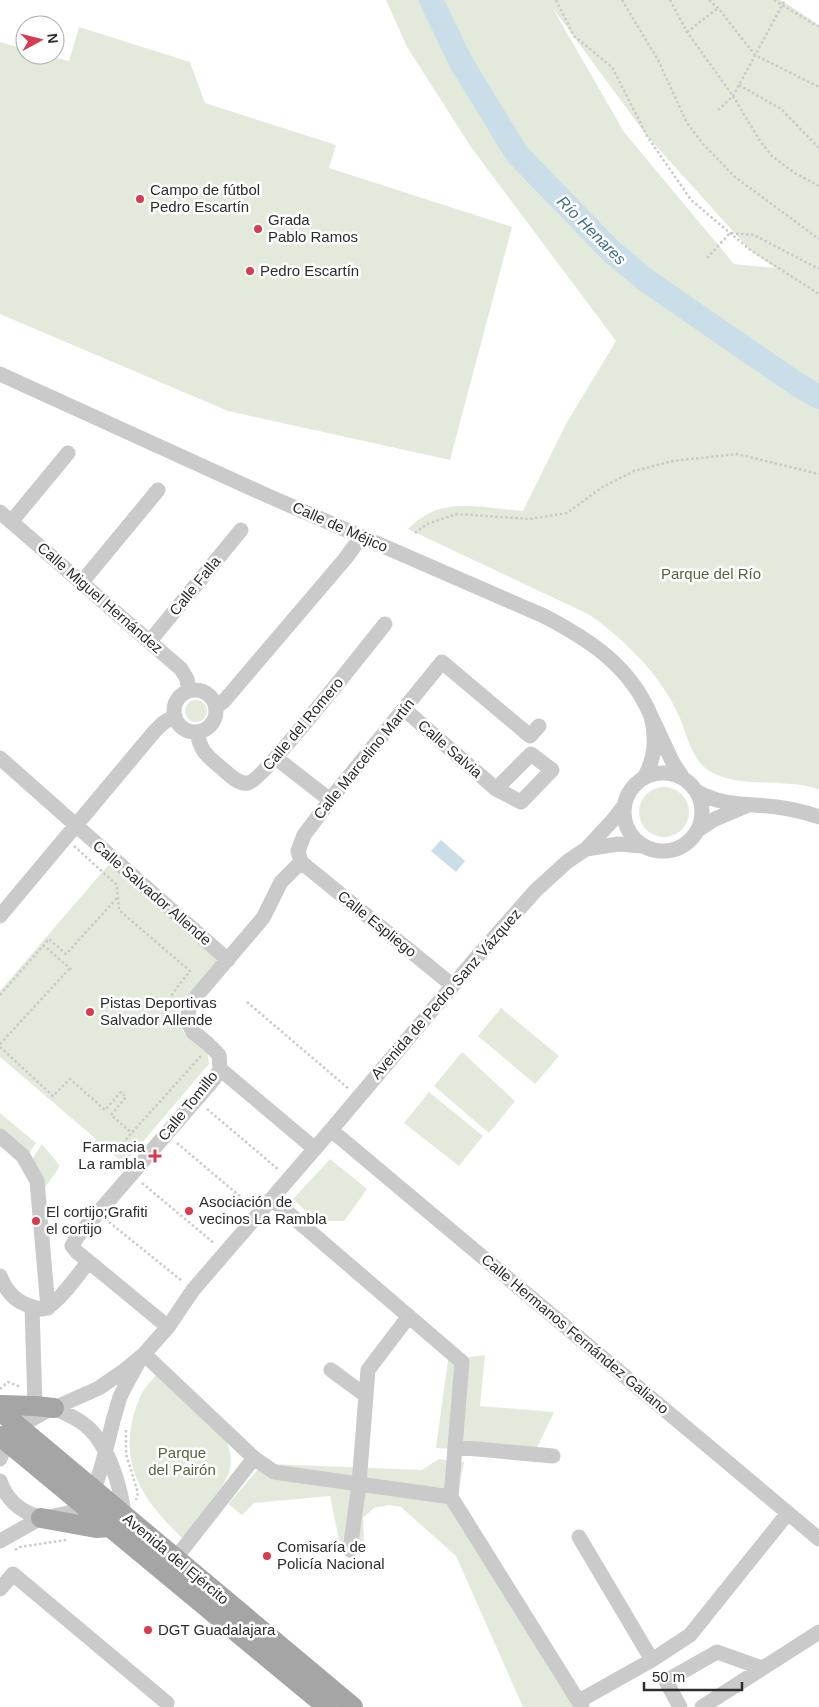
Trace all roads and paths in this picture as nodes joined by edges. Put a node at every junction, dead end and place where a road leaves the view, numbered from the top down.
1 (556, 0) edge
2 (622, 0) edge
3 (670, 0) edge
4 (709, 0) edge
5 (774, 0) edge
6 (785, 0) edge
7 (782, 5) junction
8 (718, 8) junction
9 (819, 27) edge
10 (686, 32) junction
11 (755, 55) junction
12 (739, 85) junction
13 (819, 87) edge
14 (733, 96) junction
15 (718, 110) dead end
16 (819, 148) edge
17 (819, 186) edge
18 (730, 233) junction
19 (819, 239) edge
20 (707, 258) dead end
21 (819, 270) edge
22 (819, 294) edge
23 (0, 374) edge
24 (68, 453) dead end
25 (819, 474) edge
26 (158, 490) dead end
27 (6, 517) edge
28 (241, 530) dead end
29 (415, 533) dead end
30 (361, 537) junction
31 (82, 582) junction
32 (385, 624) dead end
33 (150, 642) junction
34 (189, 691) junction
35 (216, 707) junction
36 (404, 709) junction
37 (175, 716) junction
38 (651, 716) junction
39 (539, 726) dead end
40 (197, 732) junction
41 (0, 758) edge
42 (276, 758) junction
43 (645, 776) junction
44 (683, 778) junction
45 (496, 789) dead end
46 (696, 791) junction
47 (330, 800) junction
48 (747, 806) junction
49 (623, 807) junction
50 (819, 817) edge
51 (76, 827) junction
52 (698, 830) junction
53 (66, 839) junction
54 (642, 846) junction
55 (586, 849) junction
56 (301, 862) junction
57 (118, 897) junction
58 (0, 916) edge
59 (43, 945) junction
60 (228, 960) junction
61 (452, 985) junction
62 (0, 995) edge
63 (247, 1002) dead end
64 (178, 1032) dead end
65 (0, 1046) edge
66 (195, 1050) dead end
67 (220, 1069) junction
68 (359, 1097) junction
69 (196, 1100) junction
70 (331, 1130) junction
71 (132, 1133) junction
72 (167, 1134) junction
73 (0, 1136) edge
74 (119, 1147) dead end
75 (315, 1149) junction
76 (132, 1174) junction
77 (289, 1179) junction
78 (272, 1199) junction
79 (98, 1213) junction
80 (260, 1214) junction
81 (226, 1253) junction
82 (88, 1262) junction
83 (0, 1276) edge
84 (193, 1290) junction
85 (32, 1307) junction
86 (48, 1308) junction
87 (409, 1316) junction
88 (168, 1326) junction
89 (144, 1354) junction
90 (331, 1370) dead end
91 (0, 1389) edge
92 (366, 1395) junction
93 (41, 1401) junction
94 (0, 1405) edge
95 (0, 1411) edge
96 (126, 1424) dead end
97 (7, 1441) edge
98 (455, 1447) junction
99 (106, 1453) junction
100 (553, 1456) dead end
101 (254, 1458) junction
102 (0, 1481) edge
103 (359, 1484) junction
104 (451, 1497) junction
105 (88, 1498) junction
106 (788, 1513) junction
107 (41, 1518) junction
108 (117, 1521) junction
109 (579, 1537) dead end
110 (819, 1539) edge
111 (0, 1541) edge
112 (350, 1550) dead end
113 (176, 1559) junction
114 (0, 1588) edge
115 (819, 1632) edge
116 (652, 1660) junction
117 (762, 1668) junction
118 (166, 1703) dead end
119 (580, 1704) edge
120 (324, 1705) edge
121 (352, 1707) edge
122 (680, 1707) edge
123 (702, 1707) edge

1 - 18 path
2 - 19 path
3 - 10 path
4 - 8 path
5 - 7 path
6 - 7 path
7 - 9 path
7 - 11 path
8 - 10 path
8 - 11 path
10 - 14 path
11 - 12 path
11 - 13 path
12 - 14 path
12 - 16 path
14 - 15 path
14 - 17 path
18 - 20 path
18 - 21 path
18 - 22 path
23 - 30 street, Calle de Méjico
24 - 27 street
25 - 29 path
26 - 31 street
27 - 31 street, Calle Miguel Hernández
28 - 33 street, Calle Falla
30 - 35 street
30 - 38 street, Calle de Méjico
31 - 33 street, Calle Miguel Hernández
32 - 42 street, Calle del Romero
33 - 34 street, Calle Miguel Hernández
34 - 35 street
34 - 37 street
35 - 40 street
36 - 39 street, Calle Marcelino Martín
36 - 45 street, Calle Salvia
36 - 47 street, Calle Marcelino Martín
37 - 40 street
37 - 51 street
38 - 43 street, Calle de Méjico
38 - 44 street, Calle de Méjico
40 - 42 street, Calle del Romero
41 - 51 street, Calle Salvador Allende
42 - 47 street
43 - 44 street
43 - 49 street
44 - 46 street
46 - 48 street
46 - 52 street
47 - 56 street, Calle Marcelino Martín
48 - 50 street
48 - 52 street
49 - 54 street
49 - 55 street, Avenida de Pedro Sanz Vázquez
51 - 53 street
51 - 60 street, Calle Salvador Allende
52 - 54 street
53 - 57 path
53 - 58 street
54 - 55 street, Avenida de Pedro Sanz Vázquez
55 - 61 street, Avenida de Pedro Sanz Vázquez
56 - 60 street, Calle Tomillo
56 - 61 street, Calle Espliego
57 - 59 path
57 - 64 path
59 - 62 path
59 - 65 path
60 - 67 street, Calle Tomillo
61 - 68 street, Avenida de Pedro Sanz Vázquez
63 - 68 path
65 - 71 path
66 - 71 path
67 - 69 street, Calle Tomillo
67 - 75 street
68 - 70 street, Avenida de Pedro Sanz Vázquez
69 - 72 street, Calle Tomillo
69 - 77 path
70 - 75 street, Avenida de Pedro Sanz Vázquez
70 - 106 street, Calle Hermanos Fernández Galiano
71 - 74 path
72 - 76 street, Calle Tomillo
72 - 80 path
73 - 86 street
75 - 77 street, Avenida de Pedro Sanz Vázquez
76 - 79 street, Calle Tomillo
76 - 81 path
77 - 78 street, Avenida de Pedro Sanz Vázquez
78 - 80 street, Avenida de Pedro Sanz Vázquez
78 - 87 street
79 - 82 street, Calle Tomillo
79 - 84 path
80 - 81 street, Avenida de Pedro Sanz Vázquez
81 - 84 street, Avenida de Pedro Sanz Vázquez
82 - 86 street
82 - 88 street, Calle Tomillo
83 - 85 street
84 - 88 street, Avenida de Pedro Sanz Vázquez
85 - 86 street
85 - 93 street
87 - 92 street
87 - 98 street
88 - 89 street, Avenida de Pedro Sanz Vázquez
89 - 93 street, Avenida de Pedro Sanz Vázquez
89 - 99 street, Avenida de Pedro Sanz Vázquez
89 - 101 street
90 - 92 street
91 - 93 path
92 - 103 street
93 - 94 main road
93 - 97 street, Avenida de Pedro Sanz Vázquez
93 - 99 street
95 - 97 main road, Avenida del Ejército
96 - 108 path
97 - 105 main road, Avenida del Ejército
98 - 100 street
98 - 104 street
99 - 105 street, Avenida de Pedro Sanz Vázquez
99 - 108 street
101 - 103 street
101 - 113 street
102 - 107 street
103 - 104 street
103 - 112 street
104 - 119 street
105 - 107 street
105 - 108 main road, Avenida del Ejército
106 - 110 street, Calle Hermanos Fernández Galiano
106 - 116 street
107 - 108 main road
107 - 111 street
108 - 113 main road, Avenida del Ejército
108 - 120 main road, Avenida del Ejército
109 - 116 street
113 - 121 main road, Avenida del Ejército
114 - 118 street
115 - 117 street
116 - 119 street
117 - 122 street
117 - 123 street

